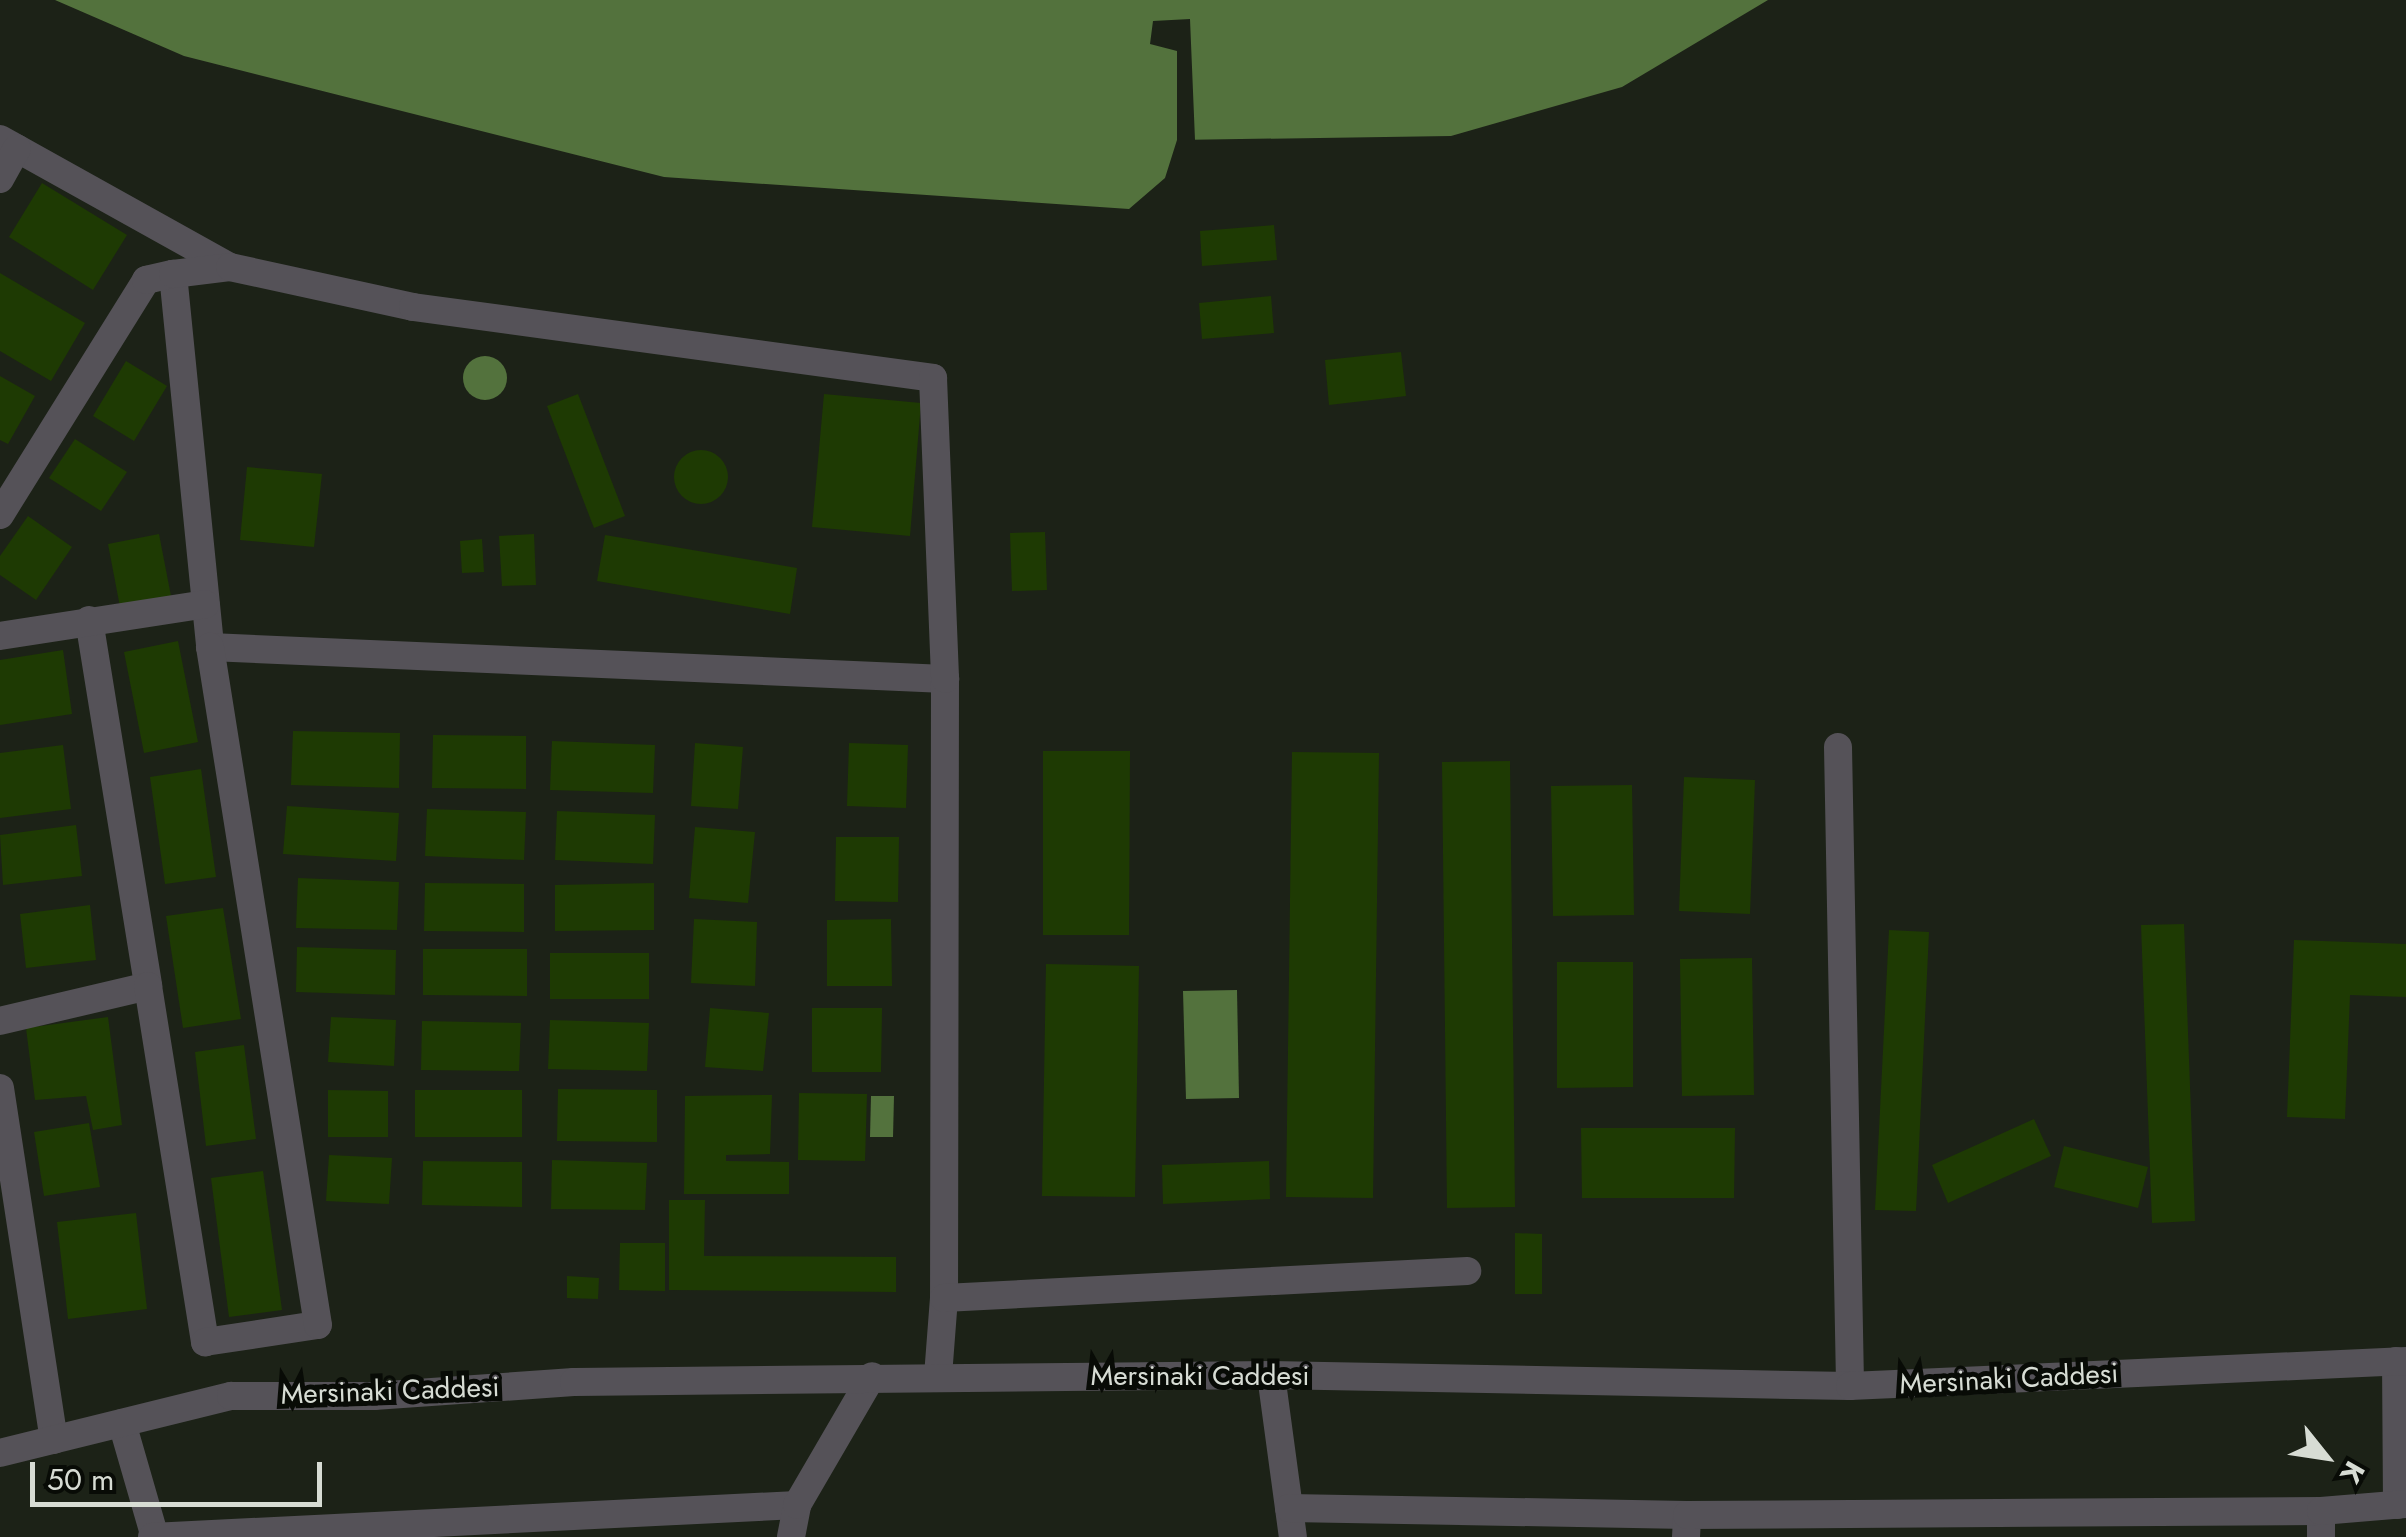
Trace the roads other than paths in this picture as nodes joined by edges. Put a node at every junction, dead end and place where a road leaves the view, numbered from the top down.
1 (8, 143) edge
2 (0, 179) edge
3 (230, 268) junction
4 (173, 274) junction
5 (8, 487) edge
6 (0, 516) edge
7 (206, 604) junction
8 (89, 620) junction
9 (0, 636) edge
10 (210, 647) junction
11 (944, 679) junction
12 (1838, 747) dead end
13 (148, 986) junction
14 (0, 1021) edge
15 (0, 1088) edge
16 (1466, 1270) dead end
17 (944, 1298) junction
18 (2401, 1361) edge
19 (1271, 1375) junction
20 (872, 1376) junction
21 (938, 1376) junction
22 (1850, 1386) junction
23 (122, 1423) junction
24 (54, 1440) junction
25 (0, 1453) edge
26 (2402, 1504) edge
27 (798, 1505) junction
28 (1289, 1508) junction
29 (2321, 1524) edge
30 (1686, 1526) edge
31 (154, 1537) edge
32 (791, 1537) edge
33 (1293, 1537) edge

1 - 2 street
1 - 3 street
3 - 4 street
3 - 11 street
4 - 5 street
4 - 7 street
5 - 6 street
7 - 8 street
7 - 10 street
8 - 9 street
8 - 13 street
10 - 11 street
10 - 13 street
11 - 17 street
12 - 22 street
13 - 14 street
15 - 24 street
16 - 17 street
17 - 21 street
18 - 22 street, Mersinaki Caddesi
18 - 26 street
19 - 21 street, Mersinaki Caddesi
19 - 22 street, Mersinaki Caddesi
19 - 28 street
20 - 21 street, Mersinaki Caddesi
20 - 23 street, Mersinaki Caddesi
20 - 27 street
23 - 24 street, Mersinaki Caddesi
23 - 31 street
24 - 25 street, Mersinaki Caddesi
26 - 29 street
27 - 31 street
27 - 32 street
28 - 30 street
28 - 33 street
29 - 30 street

